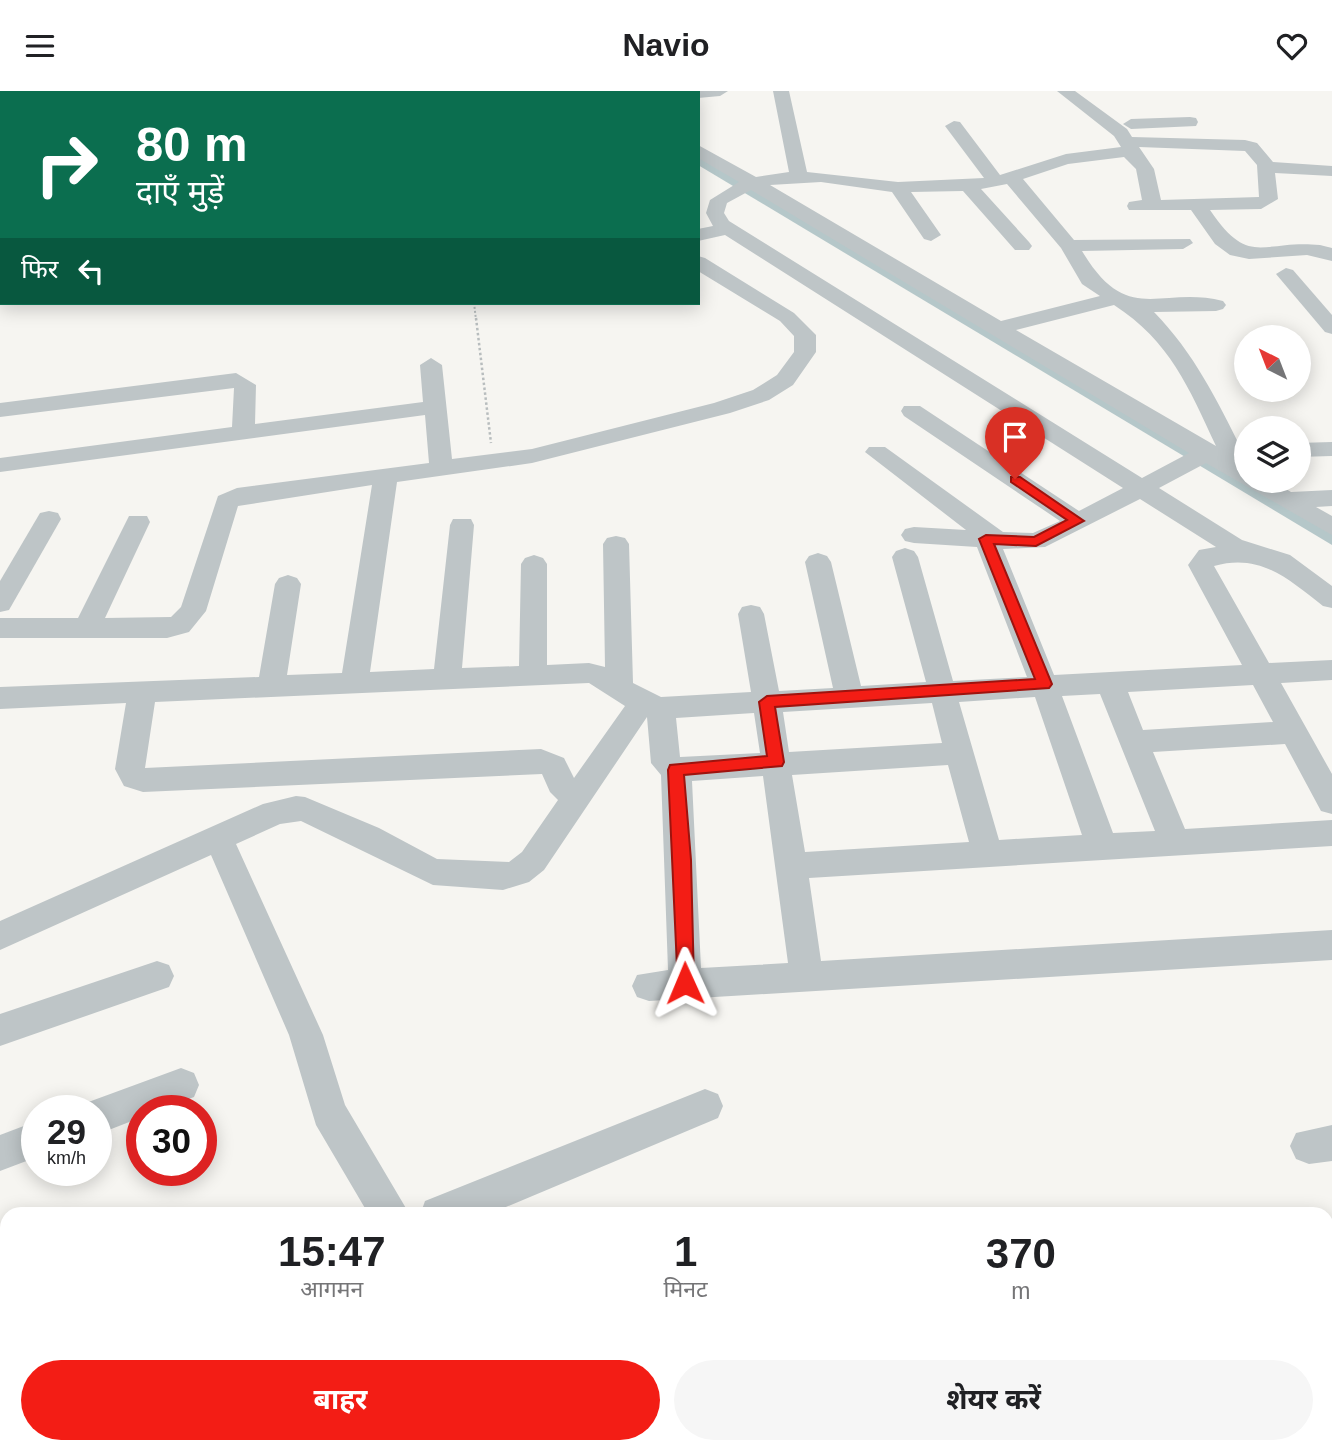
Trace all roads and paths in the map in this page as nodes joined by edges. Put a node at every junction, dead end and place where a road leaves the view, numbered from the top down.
1 (720, 91) edge
2 (781, 91) edge
3 (1065, 91) edge
4 (700, 92) edge
5 (1190, 122) dead end
6 (1109, 124) junction
7 (954, 126) dead end
8 (1129, 148) junction
9 (700, 151) edge
10 (1265, 166) junction
11 (1332, 171) edge
12 (799, 177) junction
13 (1004, 179) junction
14 (748, 184) junction
15 (968, 185) junction
16 (898, 187) junction
17 (1196, 205) junction
18 (723, 225) junction
19 (700, 235) edge
20 (931, 235) dead end
21 (1182, 243) dead end
22 (1022, 246) dead end
23 (1069, 246) junction
24 (1332, 255) edge
25 (700, 263) edge
26 (1286, 274) dead end
27 (816, 283) junction
28 (1124, 302) junction
29 (474, 305) edge
30 (767, 305) junction
31 (1216, 305) dead end
32 (999, 328) junction
33 (1332, 328) edge
34 (431, 365) dead end
35 (435, 407) junction
36 (0, 410) edge
37 (912, 411) dead end
38 (243, 433) junction
39 (1332, 449) edge
40 (1311, 450) edge
41 (877, 452) dead end
42 (1214, 455) edge
43 (493, 463) junction
44 (0, 465) edge
45 (440, 468) junction
46 (1234, 468) edge
47 (386, 475) junction
48 (1139, 487) junction
49 (1275, 493) edge
50 (1332, 498) edge
51 (1286, 500) junction
52 (49, 519) dead end
53 (1077, 521) junction
54 (138, 522) dead end
55 (462, 525) dead end
56 (1332, 527) edge
57 (991, 540) junction
58 (616, 544) dead end
59 (1255, 555) junction
60 (818, 562) dead end
61 (534, 564) dead end
62 (288, 584) dead end
63 (1332, 599) edge
64 (0, 603) edge
65 (751, 614) dead end
66 (0, 628) edge
67 (87, 628) junction
68 (1332, 670) edge
69 (1259, 673) junction
70 (533, 675) junction
71 (447, 679) junction
72 (1109, 681) junction
73 (354, 683) junction
74 (1044, 684) junction
75 (271, 687) junction
76 (942, 691) junction
77 (142, 692) junction
78 (849, 695) junction
79 (0, 698) edge
80 (640, 700) junction
81 (767, 702) junction
82 (1293, 732) junction
83 (1134, 742) junction
84 (959, 753) junction
85 (776, 762) junction
86 (676, 770) junction
87 (584, 787) junction
88 (1332, 802) edge
89 (1332, 833) edge
90 (219, 840) junction
91 (1175, 843) junction
92 (1102, 848) junction
93 (988, 855) junction
94 (791, 866) junction
95 (0, 936) edge
96 (1332, 945) edge
97 (157, 976) dead end
98 (807, 976) junction
99 (685, 983) junction
100 (649, 986) dead end
101 (0, 1030) edge
102 (181, 1084) dead end
103 (705, 1106) dead end
104 (112, 1111) edge
105 (21, 1145) edge
106 (0, 1153) edge
107 (386, 1207) edge
108 (459, 1207) edge

1 - 4 street
2 - 12 street
3 - 6 street
5 - 6 street
6 - 8 street
7 - 13 street
8 - 10 street
8 - 13 street
8 - 17 street
9 - 14 street
10 - 11 street
10 - 17 street
12 - 14 street
12 - 16 street
13 - 15 street
13 - 23 street
14 - 18 street
14 - 32 street
15 - 16 street
15 - 22 street
16 - 20 street
17 - 24 street
18 - 19 street
18 - 27 street
21 - 23 street
23 - 28 street
25 - 30 street
26 - 33 street
27 - 30 street
27 - 48 street
28 - 31 street
28 - 32 street
28 - 42 street
29 - 43 path
30 - 43 street
32 - 42 street
34 - 35 street
35 - 38 street
35 - 45 street
36 - 38 street
37 - 53 street
38 - 44 street
39 - 40 street
41 - 57 street
42 - 46 street
42 - 48 street
43 - 45 street
45 - 47 street
47 - 67 street
47 - 73 street
48 - 53 street
48 - 59 street
49 - 51 street
50 - 51 street
51 - 56 street
52 - 64 street
53 - 57 street
54 - 67 street
55 - 71 street
57 - 74 street
57 - 76 street
58 - 80 street
59 - 63 street
59 - 69 street
60 - 78 street
61 - 70 street
62 - 75 street
65 - 81 street
66 - 67 street
68 - 69 street
69 - 72 street
69 - 82 street
70 - 71 street
70 - 80 street
71 - 73 street
72 - 74 street
72 - 83 street
73 - 75 street
74 - 76 street
74 - 92 street
75 - 77 street
76 - 78 street
76 - 84 street
77 - 79 street
77 - 87 street
78 - 81 street
80 - 81 street
80 - 86 street
80 - 87 street
81 - 85 street
82 - 83 street
82 - 88 street
83 - 91 street
84 - 85 street
84 - 93 street
85 - 86 street
85 - 94 street
86 - 99 street
87 - 90 street
89 - 91 street
90 - 95 street
90 - 107 street
91 - 92 street
92 - 93 street
93 - 94 street
94 - 98 street
96 - 98 street
97 - 101 street
98 - 99 street
99 - 100 street
102 - 104 street
103 - 108 street
105 - 106 street

